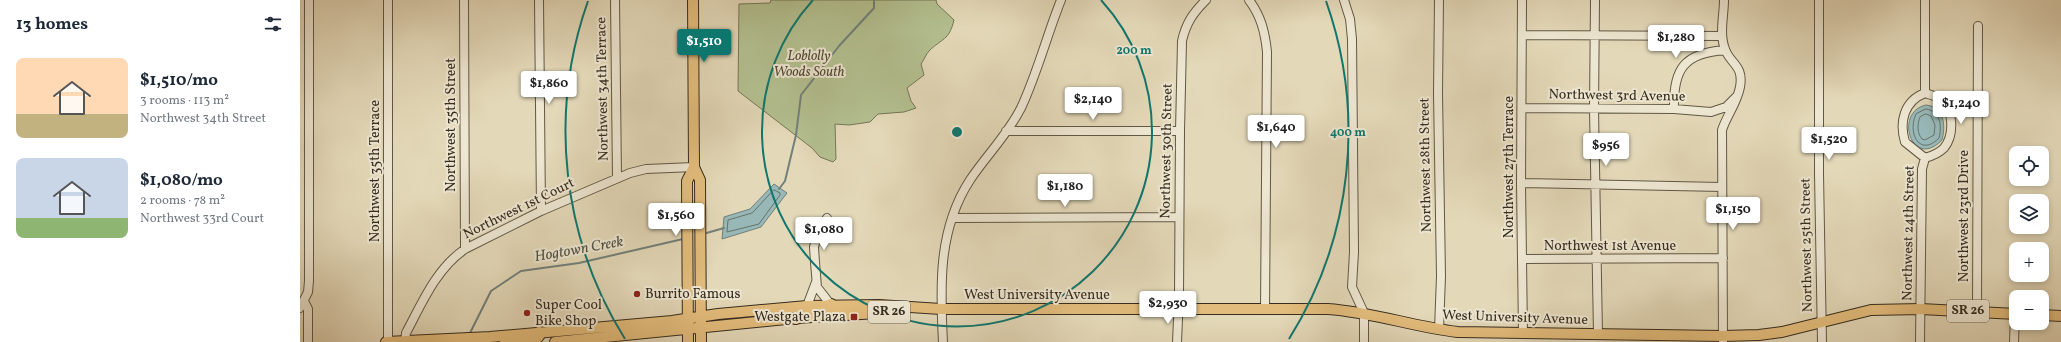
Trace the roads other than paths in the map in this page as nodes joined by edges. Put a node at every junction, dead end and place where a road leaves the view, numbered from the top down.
1 (309, 0) edge
2 (388, 0) edge
3 (464, 0) edge
4 (539, 0) edge
5 (615, 0) edge
6 (693, 0) edge
7 (1061, 0) edge
8 (1206, 0) edge
9 (1249, 0) edge
10 (1344, 0) edge
11 (1439, 0) edge
12 (1522, 0) edge
13 (1594, 0) edge
14 (1724, 0) edge
15 (1819, 0) edge
16 (1925, 0) edge
17 (1978, 26) dead end
18 (1594, 34) junction
19 (1523, 35) junction
20 (1722, 36) junction
21 (1725, 50) junction
22 (1925, 93) junction
23 (1737, 95) junction
24 (1523, 108) junction
25 (1594, 109) junction
26 (1674, 109) junction
27 (1712, 112) junction
28 (1726, 122) junction
29 (1006, 131) junction
30 (1180, 131) junction
31 (300, 135) edge
32 (310, 135) junction
33 (1925, 158) junction
34 (694, 167) junction
35 (617, 178) junction
36 (1521, 184) junction
37 (1597, 185) junction
38 (1722, 188) junction
39 (541, 211) junction
40 (1179, 217) junction
41 (827, 218) dead end
42 (952, 218) junction
43 (465, 249) junction
44 (1723, 258) junction
45 (1522, 259) junction
46 (1597, 259) junction
47 (816, 282) junction
48 (300, 284) edge
49 (308, 292) junction
50 (302, 305) edge
51 (831, 305) junction
52 (807, 306) junction
53 (941, 309) junction
54 (1178, 309) junction
55 (1265, 309) junction
56 (1920, 309) junction
57 (1977, 311) junction
58 (1364, 313) junction
59 (2009, 313) edge
60 (2049, 315) edge
61 (701, 316) junction
62 (2061, 316) edge
63 (796, 318) junction
64 (688, 319) junction
65 (1822, 322) junction
66 (701, 328) junction
67 (688, 329) junction
68 (1439, 330) junction
69 (2015, 330) edge
70 (539, 333) junction
71 (1523, 334) junction
72 (1598, 335) junction
73 (1723, 339) edge
74 (308, 342) edge
75 (387, 342) edge
76 (405, 342) edge
77 (506, 342) edge
78 (555, 342) edge
79 (688, 342) edge
80 (701, 342) edge
81 (943, 342) edge
82 (1176, 342) edge
83 (1364, 342) edge
84 (1822, 342) edge
85 (1920, 342) edge
86 (2014, 342) edge

1 - 32 street
2 - 75 street, Northwest 35th Terrace
3 - 43 street, Northwest 35th Street
4 - 39 street
5 - 35 street, Northwest 34th Terrace
6 - 34 main road
7 - 29 street
8 - 30 street, Northwest 30th Street
9 - 55 street
10 - 58 street
11 - 68 street, Northwest 28th Street
12 - 19 street, Northwest 27th Terrace
13 - 18 street
14 - 20 street
15 - 65 street, Northwest 25th Street
16 - 22 street
17 - 57 street, Northwest 23rd Drive
18 - 19 street
18 - 20 street
18 - 25 street
19 - 24 street, Northwest 27th Terrace
20 - 21 street
21 - 23 street
21 - 26 street
22 - 33 street, Northwest 24th Street
22 - 33 street, Northwest 24th Street
23 - 27 street
23 - 28 street
24 - 25 street, Northwest 3rd Avenue
24 - 36 street, Northwest 27th Terrace
25 - 26 street, Northwest 3rd Avenue
25 - 37 street
26 - 27 street, Northwest 3rd Avenue
27 - 28 street
28 - 38 street
29 - 30 street
29 - 42 street
30 - 40 street, Northwest 30th Street
31 - 32 street
32 - 49 street
33 - 56 street, Northwest 24th Street
34 - 35 street, Northwest 1st Court
34 - 61 main road
34 - 64 main road
35 - 39 street, Northwest 1st Court
36 - 37 street
36 - 45 street, Northwest 27th Terrace
37 - 38 street
37 - 46 street
38 - 44 street
39 - 43 street, Northwest 1st Court
40 - 42 street
40 - 54 street, Northwest 30th Street
41 - 47 street
42 - 53 street
43 - 76 street, Northwest 1st Court
44 - 46 street, Northwest 1st Avenue
44 - 73 street
45 - 46 street, Northwest 1st Avenue
45 - 71 street, Northwest 27th Terrace
46 - 72 street
47 - 51 street
47 - 52 street
48 - 49 street
49 - 50 street
50 - 74 street
51 - 52 main road, West University Avenue / SR 26
51 - 53 main road, West University Avenue / SR 26
51 - 63 highway
52 - 61 main road, West University Avenue / SR 26
53 - 54 main road, West University Avenue / SR 26
53 - 63 main road, West University Avenue / SR 26
53 - 81 street
54 - 55 main road, West University Avenue / SR 26
54 - 82 street, Northwest 30th Street
55 - 58 main road, West University Avenue / SR 26
56 - 57 main road, West University Avenue / SR 26
56 - 65 main road, West University Avenue / SR 26
56 - 85 street, Northwest 24th Street
57 - 59 main road, West University Avenue / SR 26
58 - 68 main road, West University Avenue / SR 26
58 - 83 street
60 - 62 main road
61 - 64 main road, West University Avenue / SR 26
61 - 66 main road
63 - 66 main road, West University Avenue / SR 26
64 - 67 main road
64 - 70 main road, West University Avenue / SR 26
65 - 73 main road, West University Avenue / SR 26
65 - 84 street, Northwest 25th Street
66 - 67 main road, West University Avenue / SR 26
66 - 80 main road
67 - 78 main road, West University Avenue / SR 26
67 - 79 main road
68 - 71 main road, West University Avenue / SR 26
69 - 86 street
70 - 76 main road, West University Avenue / SR 26
70 - 77 highway
71 - 72 main road, West University Avenue / SR 26
72 - 73 main road, West University Avenue / SR 26
75 - 76 main road, West University Avenue / SR 26

